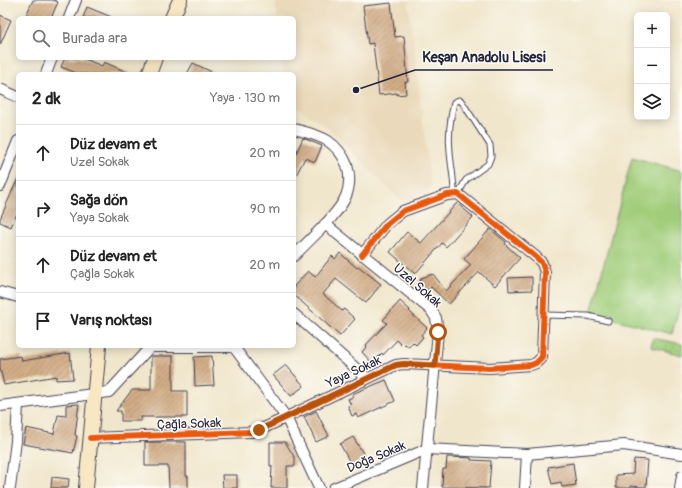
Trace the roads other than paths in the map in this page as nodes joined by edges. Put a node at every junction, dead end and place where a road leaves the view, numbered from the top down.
1 (76, 0) edge
2 (180, 0) edge
3 (70, 16) edge
4 (173, 16) edge
5 (51, 60) edge
6 (155, 60) edge
7 (47, 72) edge
8 (150, 72) edge
9 (0, 89) edge
10 (16, 96) edge
11 (296, 130) edge
12 (16, 146) edge
13 (0, 186) edge
14 (456, 194) junction
15 (325, 224) junction
16 (296, 254) edge
17 (362, 255) junction
18 (0, 292) edge
19 (16, 296) edge
20 (544, 315) junction
21 (296, 316) edge
22 (608, 321) dead end
23 (99, 348) edge
24 (148, 348) edge
25 (235, 348) edge
26 (435, 366) junction
27 (367, 378) junction
28 (95, 395) junction
29 (18, 404) junction
30 (0, 406) edge
31 (286, 417) junction
32 (90, 438) junction
33 (427, 449) junction
34 (527, 454) junction
35 (682, 454) edge
36 (682, 476) edge
37 (10, 488) edge
38 (86, 488) edge
39 (319, 488) edge
40 (334, 488) edge
41 (423, 488) edge
42 (526, 488) edge
43 (680, 488) edge

1 - 3 street
2 - 4 main road
5 - 7 street
6 - 8 main road
9 - 10 street
11 - 15 street
12 - 13 street
14 - 14 lane
14 - 17 street
14 - 20 street
15 - 16 street
15 - 17 street, Uzel Sokak
17 - 26 street, Uzel Sokak
18 - 19 street
20 - 22 lane
20 - 26 street, Yaya Sokak
21 - 27 street
23 - 28 main road
24 - 28 street
25 - 31 street
26 - 27 street, Yaya Sokak
26 - 33 street, Uzel Sokak
27 - 31 street, Yaya Sokak
28 - 29 street
28 - 32 main road
29 - 30 street
29 - 37 street
31 - 32 street, Çağla Sokak
31 - 39 street
32 - 38 main road
33 - 34 street
33 - 40 street, Doğa Sokak
33 - 41 street, Uzel Sokak
34 - 35 street
34 - 42 street
36 - 43 street

